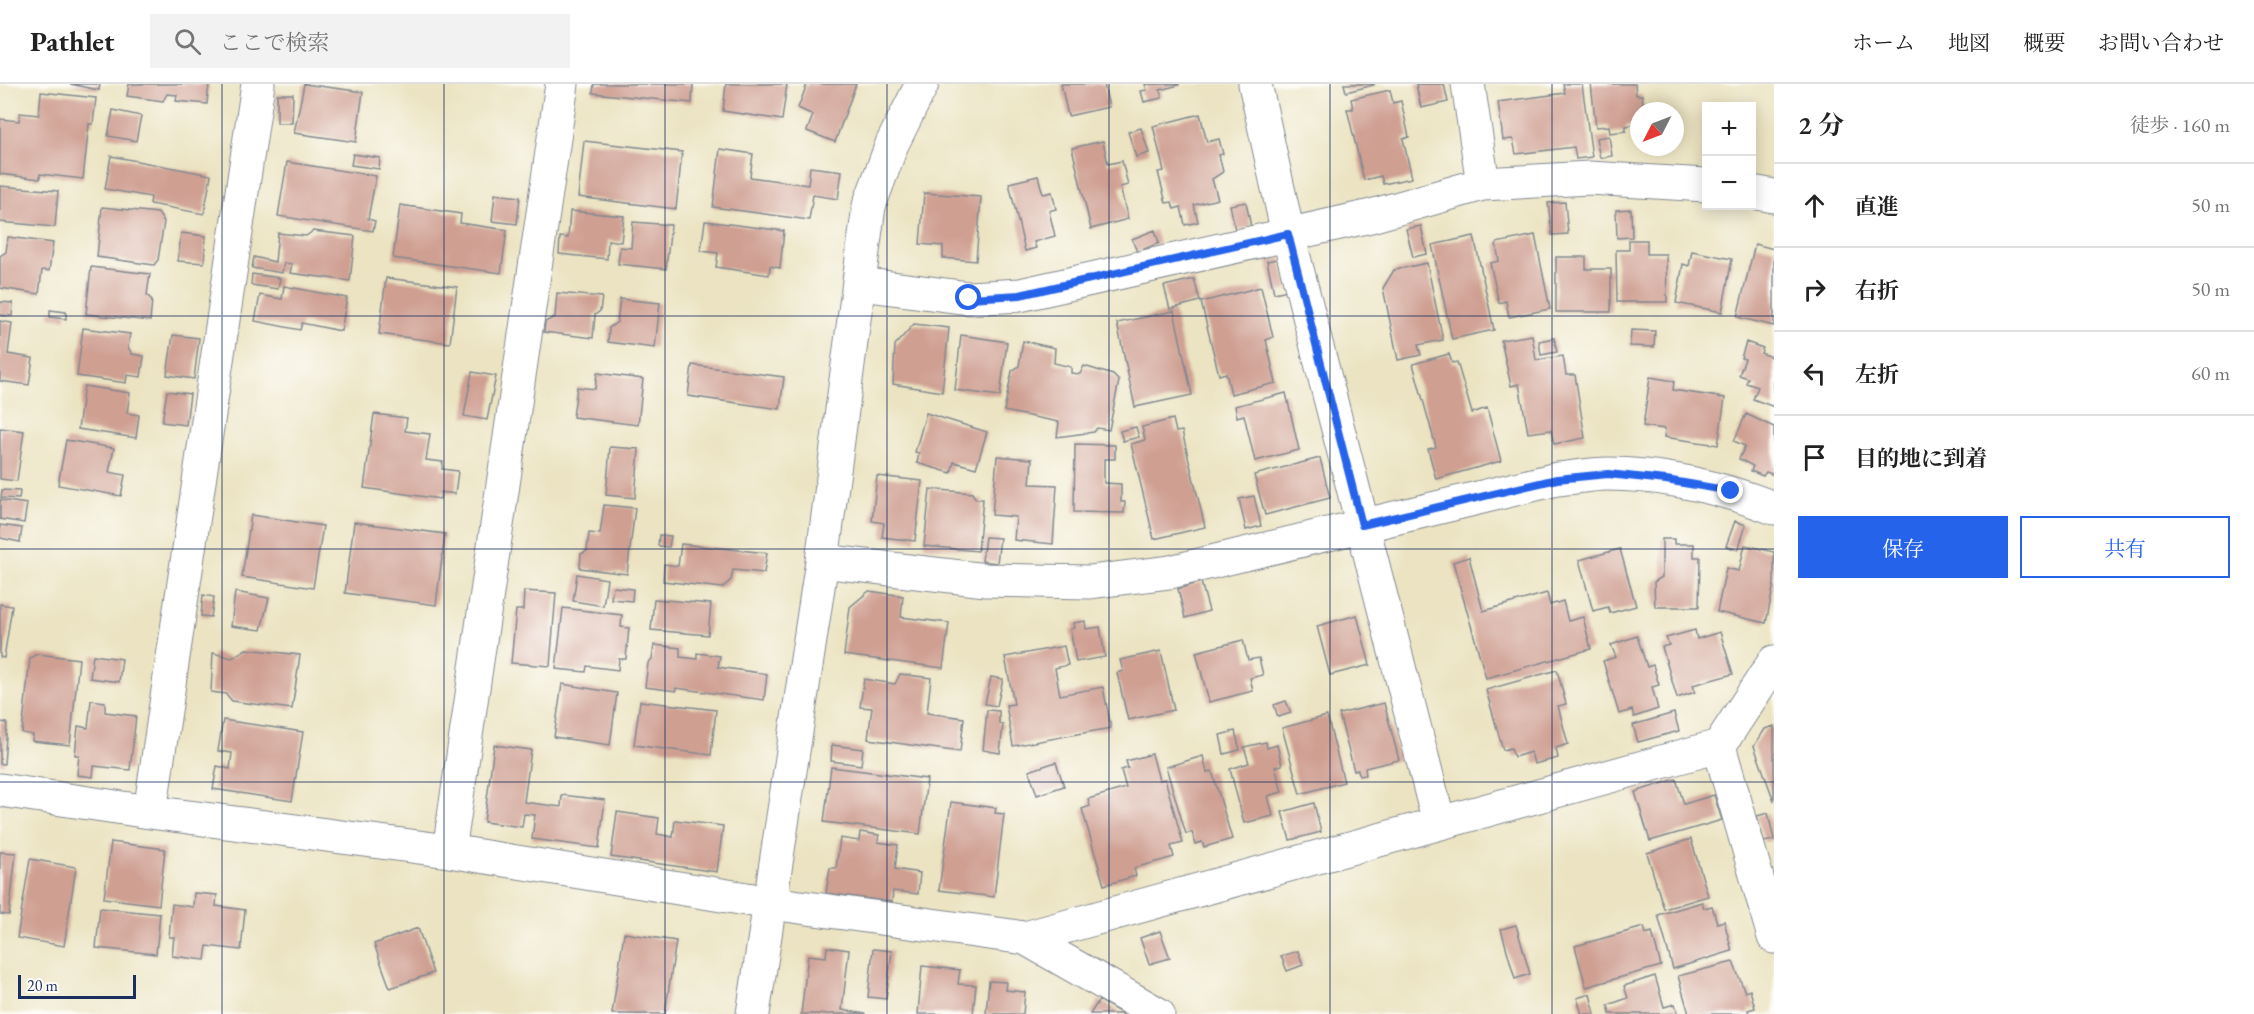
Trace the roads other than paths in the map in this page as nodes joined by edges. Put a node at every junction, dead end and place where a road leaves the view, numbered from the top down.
1 (258, 84) edge
2 (562, 84) edge
3 (1255, 84) edge
4 (1468, 84) edge
5 (913, 87) edge
6 (1483, 184) junction
7 (1702, 185) edge
8 (1756, 193) edge
9 (1774, 196) edge
10 (1288, 234) junction
11 (861, 284) junction
12 (1774, 508) edge
13 (1362, 525) junction
14 (822, 561) junction
15 (1774, 662) edge
16 (1719, 746) junction
17 (0, 790) edge
18 (150, 812) junction
19 (1439, 823) junction
20 (449, 851) junction
21 (771, 903) junction
22 (1774, 937) edge
23 (1025, 938) junction
24 (753, 1014) edge
25 (1158, 1014) edge

1 - 18 street
2 - 20 street
3 - 10 street
4 - 6 street
5 - 11 street
6 - 7 street
6 - 10 street
8 - 9 street
10 - 11 street
10 - 13 street
11 - 14 street
12 - 13 street
13 - 14 street
13 - 19 street
14 - 21 street
15 - 16 street
16 - 19 street
16 - 22 street
17 - 18 street
18 - 20 street
19 - 23 street
20 - 21 street
21 - 23 street
21 - 24 street
23 - 25 street

